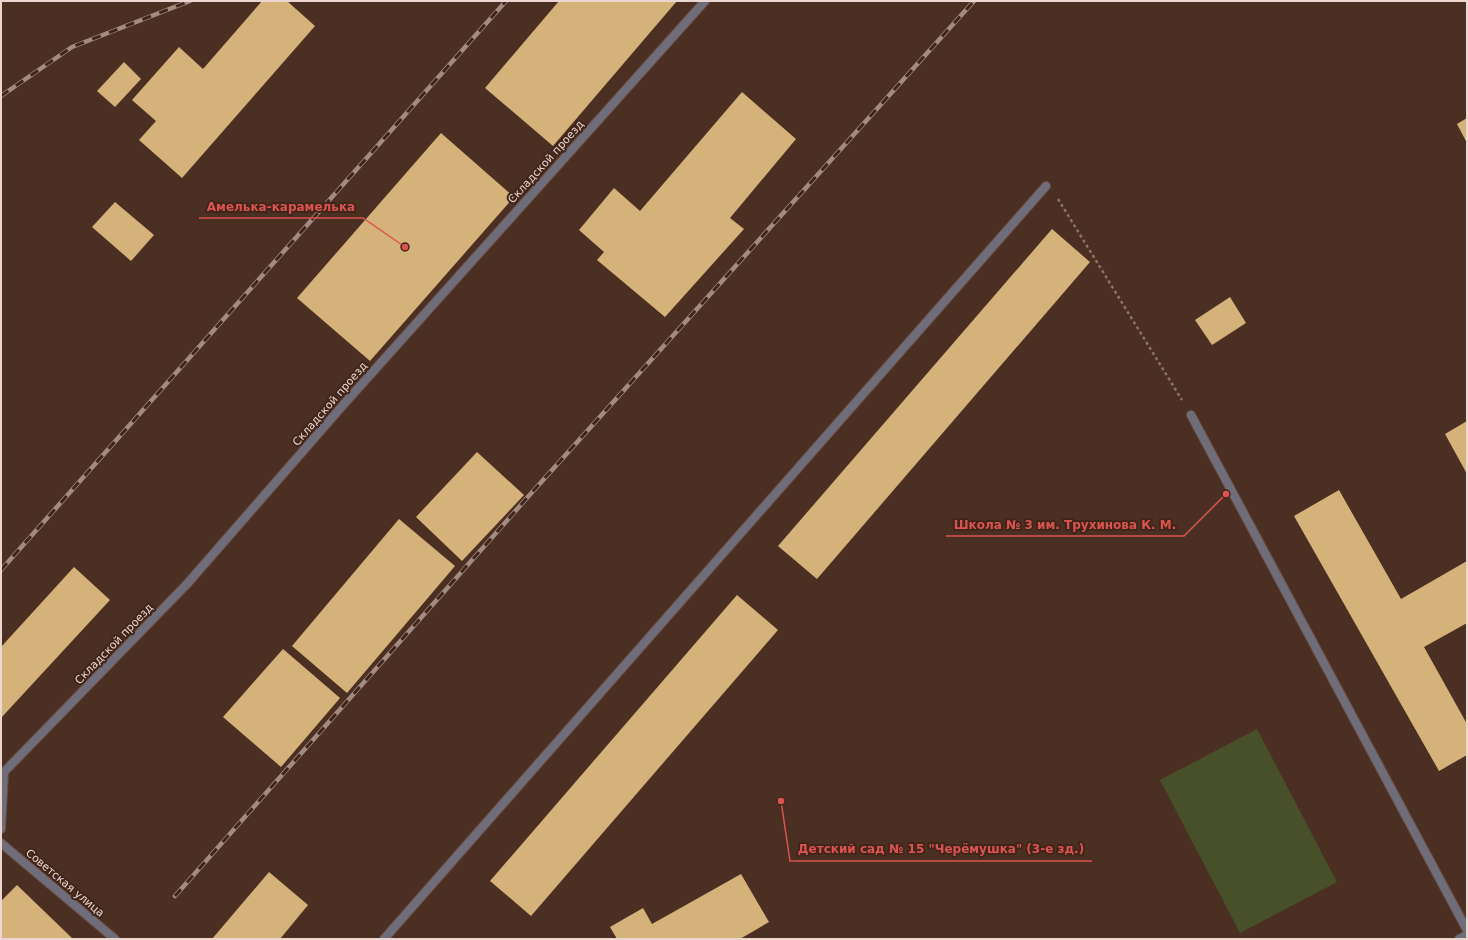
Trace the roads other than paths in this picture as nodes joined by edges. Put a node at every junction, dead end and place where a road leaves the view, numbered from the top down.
1 (704, 1) edge
2 (1046, 186) road end
3 (1190, 414) road end
4 (1, 829) edge
5 (1, 843) edge
6 (1467, 930) edge
7 (1467, 935) edge
8 (115, 939) edge
9 (384, 939) edge
10 (1459, 939) edge

1 - 4 street, Складской проезд
2 - 9 street
3 - 6 street
5 - 8 street, Советская улица
7 - 10 street

